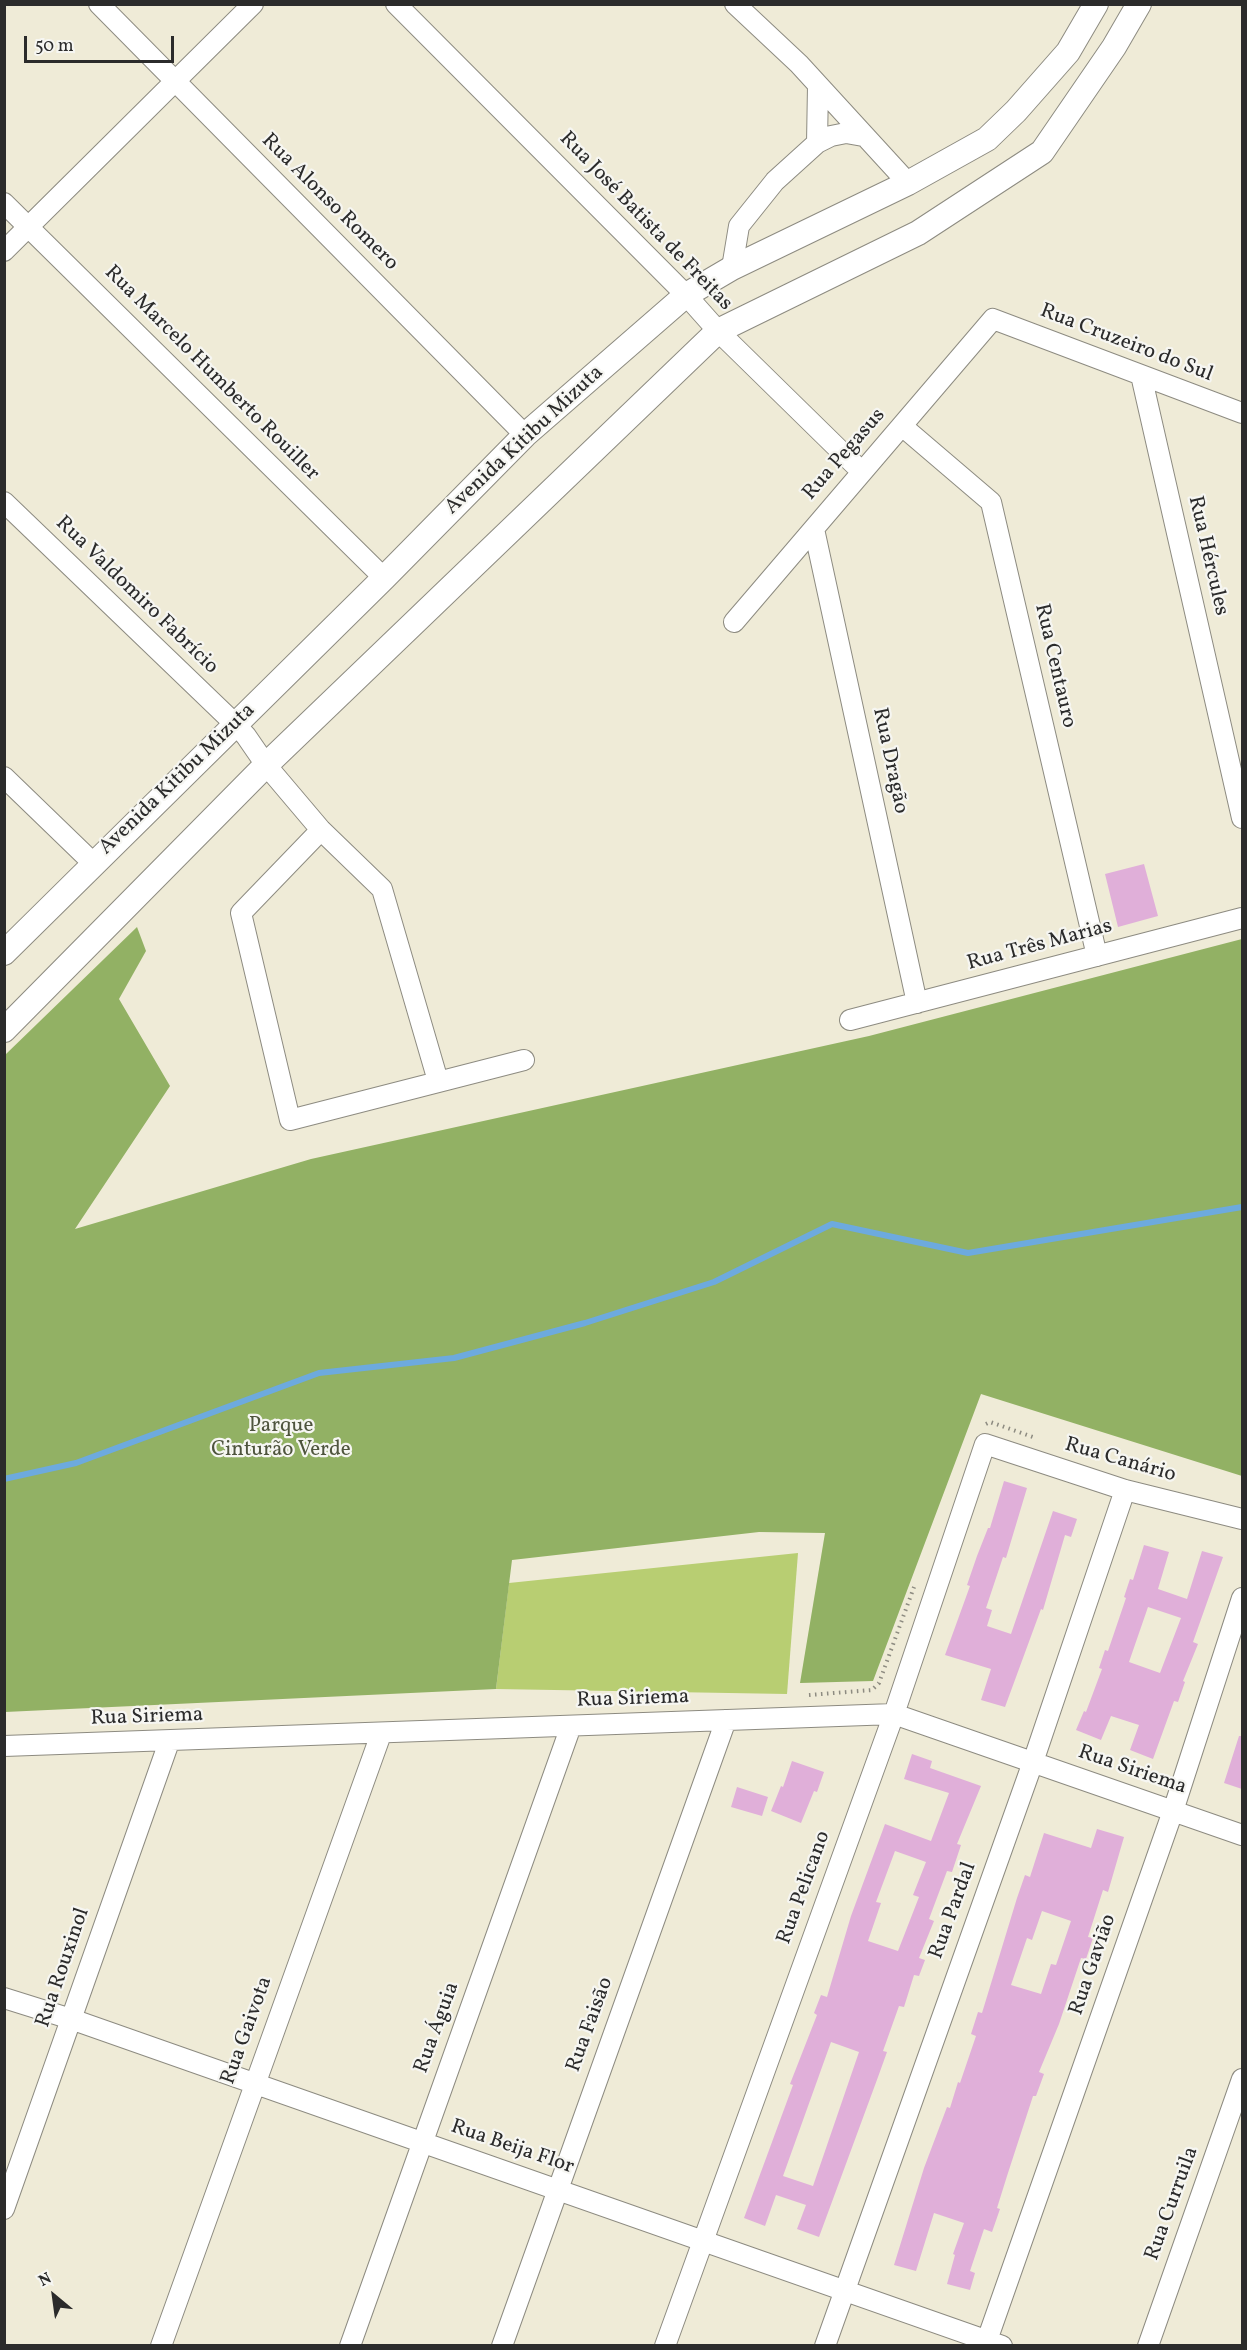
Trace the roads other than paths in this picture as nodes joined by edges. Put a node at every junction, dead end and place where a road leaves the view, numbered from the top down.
1 (99, 4) edge
2 (253, 4) edge
3 (396, 4) edge
4 (735, 4) edge
5 (1096, 4) edge
6 (1139, 4) edge
7 (175, 82) junction
8 (818, 86) junction
9 (864, 136) junction
10 (817, 143) junction
11 (908, 183) junction
12 (4, 203) edge
13 (28, 227) junction
14 (4, 251) edge
15 (732, 268) junction
16 (686, 295) junction
17 (993, 319) joint
18 (718, 331) junction
19 (1141, 375) junction
20 (1242, 413) edge
21 (902, 426) junction
22 (525, 435) junction
23 (862, 472) junction
24 (4, 502) edge
25 (813, 529) junction
26 (384, 578) junction
27 (734, 622) dead end
28 (235, 724) junction
29 (266, 765) junction
30 (4, 777) edge
31 (1242, 818) edge
32 (321, 830) junction
33 (93, 863) junction
34 (1242, 918) edge
35 (4, 953) edge
36 (1097, 956) junction
37 (917, 1003) junction
38 (850, 1020) dead end
39 (4, 1030) edge
40 (524, 1060) dead end
41 (438, 1081) junction
42 (983, 1435) joint
43 (1125, 1490) junction
44 (1242, 1519) edge
45 (1242, 1598) edge
46 (894, 1714) junction
47 (726, 1720) junction
48 (571, 1726) junction
49 (381, 1734) junction
50 (169, 1742) junction
51 (4, 1746) edge
52 (1033, 1762) junction
53 (1173, 1811) junction
54 (1242, 1835) edge
55 (4, 1998) edge
56 (71, 2019) junction
57 (1242, 2079) edge
58 (255, 2083) junction
59 (423, 2142) junction
60 (558, 2190) junction
61 (5, 2206) edge
62 (703, 2241) junction
63 (845, 2290) junction
64 (992, 2344) edge
65 (161, 2346) edge
66 (351, 2346) edge
67 (502, 2346) edge
68 (665, 2346) edge
69 (825, 2346) edge
70 (1148, 2346) edge

1 - 7 street, Rua Alonso Romero
2 - 7 street
3 - 16 street, Rua José Batista de Freitas
4 - 8 street
5 - 11 street, Avenida Kitibu Mizuta
6 - 18 street
7 - 13 street
7 - 22 street, Rua Alonso Romero
8 - 9 street
8 - 10 street
9 - 10 street
9 - 11 street
10 - 15 street
11 - 15 street, Avenida Kitibu Mizuta
12 - 13 street, Rua Marcelo Humberto Rouiller
13 - 14 street
13 - 26 street, Rua Marcelo Humberto Rouiller
15 - 16 street, Avenida Kitibu Mizuta
16 - 18 street, Rua José Batista de Freitas
16 - 22 street, Avenida Kitibu Mizuta
17 - 19 street, Rua Cruzeiro do Sul
17 - 21 street, Rua Pegasus
18 - 23 street, Rua José Batista de Freitas
18 - 29 street
19 - 20 street, Rua Cruzeiro do Sul
19 - 31 street, Rua Hércules
21 - 23 street, Rua Pegasus
21 - 36 street, Rua Centauro
22 - 26 street, Avenida Kitibu Mizuta
23 - 25 street, Rua Pegasus
24 - 28 street, Rua Valdomiro Fabrício
25 - 27 street, Rua Pegasus
25 - 37 street, Rua Dragão
26 - 28 street, Avenida Kitibu Mizuta
28 - 29 street, Rua Valdomiro Fabrício
28 - 33 street, Avenida Kitibu Mizuta
29 - 32 street, Rua Valdomiro Fabrício
29 - 39 street
30 - 33 street
32 - 41 street, Rua Valdomiro Fabrício
32 - 41 street
33 - 35 street, Avenida Kitibu Mizuta
34 - 36 street, Rua Três Marias
36 - 37 street, Rua Três Marias
37 - 38 street, Rua Três Marias
40 - 41 street
42 - 43 street, Rua Canário
42 - 46 street, Rua Pelicano
43 - 44 street, Rua Canário
43 - 52 street, Rua Pardal
45 - 53 street, Rua Gavião
46 - 47 street, Rua Siriema
46 - 52 street, Rua Siriema
46 - 62 street, Rua Pelicano
47 - 48 street, Rua Siriema
47 - 60 street, Rua Faisão
48 - 49 street, Rua Siriema
48 - 59 street, Rua Águia
49 - 50 street, Rua Siriema
49 - 58 street, Rua Gaivota
50 - 51 street, Rua Siriema
50 - 56 street, Rua Rouxinol
52 - 53 street, Rua Siriema
52 - 63 street, Rua Pardal
53 - 54 street, Rua Siriema
53 - 64 street, Rua Gavião
55 - 56 street, Rua Beija Flor
56 - 58 street, Rua Beija Flor
56 - 61 street, Rua Rouxinol
57 - 70 street, Rua Curruila
58 - 59 street, Rua Beija Flor
58 - 65 street, Rua Gaivota
59 - 60 street, Rua Beija Flor
59 - 66 street, Rua Águia
60 - 62 street, Rua Beija Flor
60 - 67 street, Rua Faisão
62 - 63 street, Rua Beija Flor
62 - 68 street, Rua Pelicano
63 - 64 street, Rua Beija Flor
63 - 69 street, Rua Pardal

